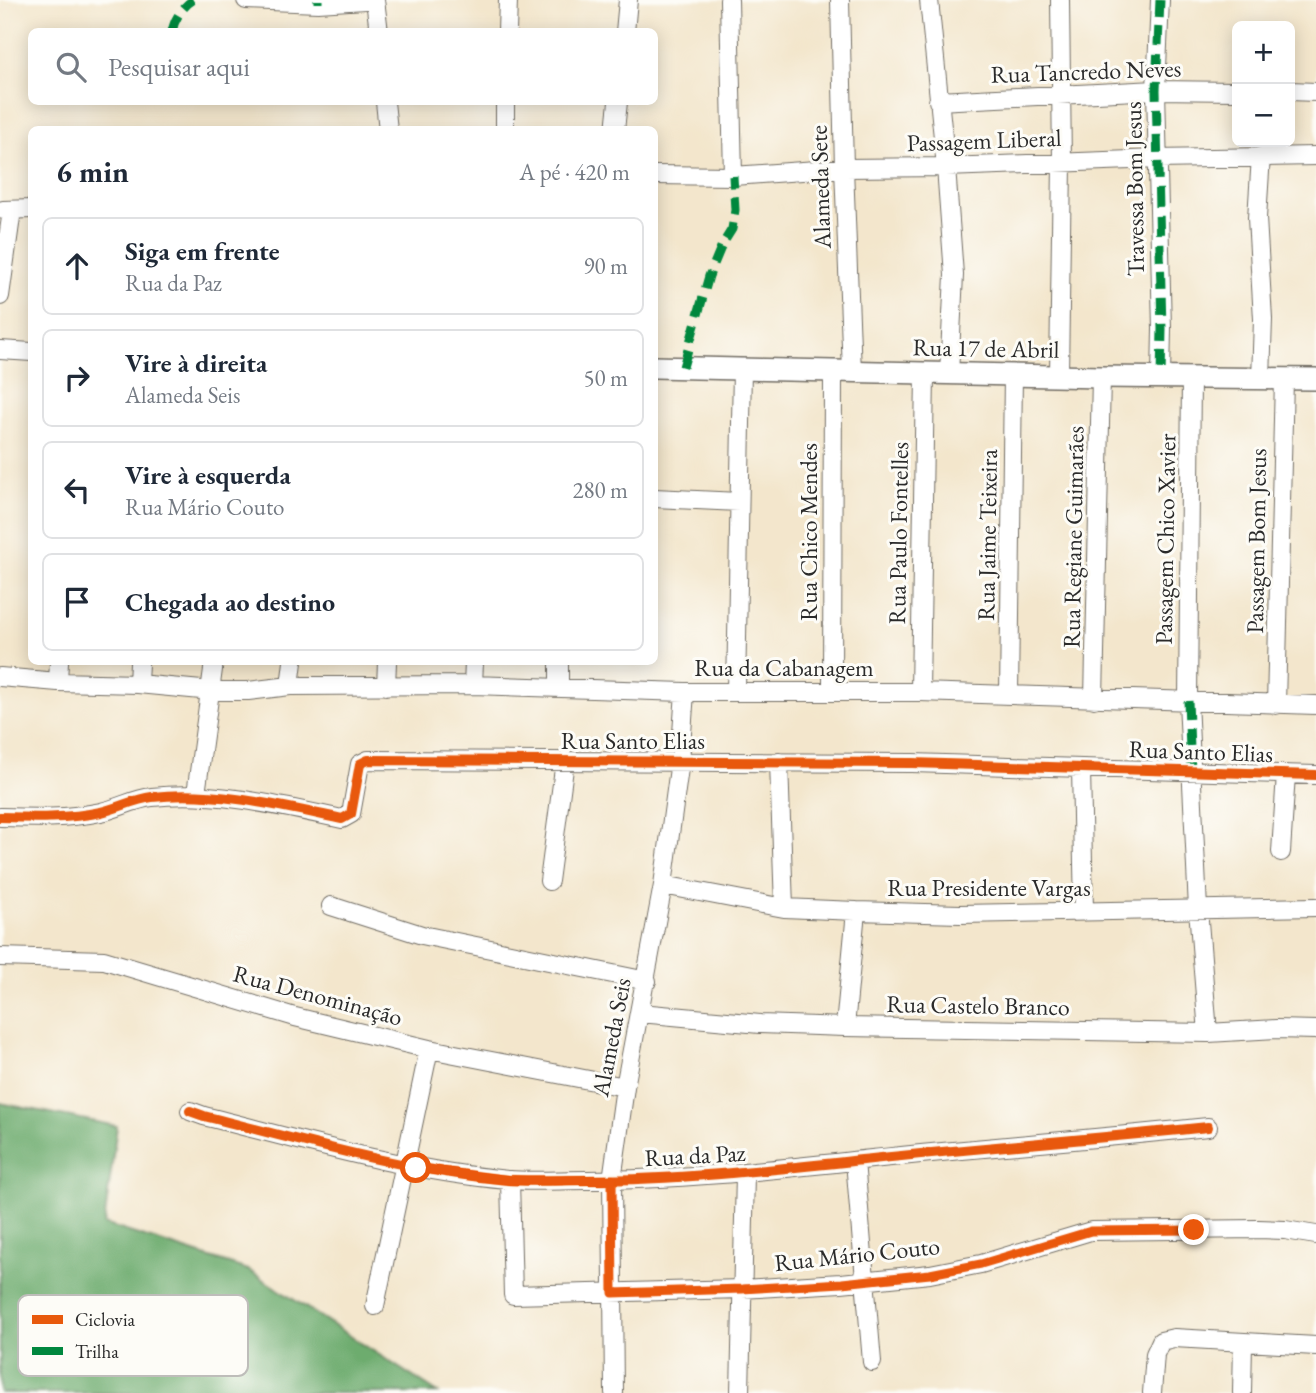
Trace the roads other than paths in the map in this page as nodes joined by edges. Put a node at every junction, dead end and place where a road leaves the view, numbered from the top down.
1 (246, 0) edge
2 (365, 0) edge
3 (375, 0) edge
4 (508, 0) edge
5 (628, 0) edge
6 (729, 0) edge
7 (840, 0) edge
8 (929, 0) edge
9 (1060, 0) edge
10 (1160, 0) edge
11 (318, 2) edge
12 (378, 28) edge
13 (507, 28) edge
14 (625, 28) edge
15 (1156, 90) junction
16 (1232, 91) edge
17 (1295, 91) edge
18 (1316, 92) edge
19 (1062, 97) junction
20 (938, 102) junction
21 (386, 105) edge
22 (505, 105) edge
23 (618, 105) edge
24 (388, 126) edge
25 (505, 126) edge
26 (615, 126) edge
27 (1261, 156) junction
28 (1316, 156) edge
29 (1157, 159) junction
30 (1062, 163) junction
31 (946, 167) junction
32 (844, 168) junction
33 (658, 175) edge
34 (733, 176) junction
35 (28, 209) edge
36 (6, 210) edge
37 (0, 296) edge
38 (0, 350) edge
39 (28, 352) edge
40 (658, 367) edge
41 (741, 369) junction
42 (842, 372) junction
43 (925, 374) junction
44 (949, 374) junction
45 (1013, 374) junction
46 (1059, 375) junction
47 (1101, 377) junction
48 (1161, 377) junction
49 (1191, 378) junction
50 (1261, 379) junction
51 (1284, 379) junction
52 (1316, 379) edge
53 (658, 498) edge
54 (738, 502) junction
55 (59, 665) edge
56 (139, 665) edge
57 (214, 665) edge
58 (293, 665) edge
59 (387, 665) edge
60 (474, 665) edge
61 (559, 665) edge
62 (0, 677) edge
63 (58, 682) junction
64 (138, 684) junction
65 (473, 685) junction
66 (290, 686) junction
67 (386, 686) junction
68 (559, 687) junction
69 (212, 691) junction
70 (685, 692) junction
71 (736, 692) junction
72 (832, 692) junction
73 (920, 692) junction
74 (1009, 695) junction
75 (1094, 699) junction
76 (1188, 701) junction
77 (1276, 705) junction
78 (1316, 705) edge
79 (565, 761) junction
80 (680, 761) junction
81 (779, 762) junction
82 (1081, 769) junction
83 (1191, 772) junction
84 (1286, 774) junction
85 (1316, 775) edge
86 (196, 794) junction
87 (0, 817) edge
88 (1281, 852) dead end
89 (549, 881) dead end
90 (663, 885) junction
91 (331, 906) dead end
92 (1316, 907) edge
93 (784, 908) junction
94 (1198, 909) junction
95 (856, 911) junction
96 (1084, 911) junction
97 (0, 957) edge
98 (647, 981) junction
99 (640, 1013) junction
100 (845, 1027) junction
101 (1316, 1030) edge
102 (1208, 1033) junction
103 (429, 1049) junction
104 (625, 1087) junction
105 (190, 1111) dead end
106 (1208, 1127) dead end
107 (855, 1161) junction
108 (404, 1165) junction
109 (745, 1174) junction
110 (510, 1180) junction
111 (612, 1180) junction
112 (1316, 1235) edge
113 (863, 1281) junction
114 (742, 1289) junction
115 (613, 1293) junction
116 (375, 1306) dead end
117 (1243, 1342) junction
118 (1316, 1346) edge
119 (872, 1362) dead end
120 (614, 1393) edge
121 (740, 1393) edge
122 (1152, 1393) edge
123 (1242, 1393) edge

1 - 11 street
2 - 11 street
3 - 12 street
4 - 13 street
5 - 14 street
6 - 34 street
7 - 32 street, Alameda Sete
8 - 20 street
9 - 19 street
10 - 15 street, Travessa Bom Jesus
15 - 16 street, Rua Tancredo Neves
15 - 19 street, Rua Tancredo Neves
15 - 29 street, Travessa Bom Jesus
17 - 18 street
19 - 20 street, Rua Tancredo Neves
19 - 30 street
20 - 31 street
21 - 24 street
22 - 25 street
23 - 26 street
27 - 28 street, Passagem Liberal
27 - 29 street, Passagem Liberal
27 - 50 street
29 - 30 street, Passagem Liberal
29 - 48 street, Travessa Bom Jesus
30 - 31 street, Passagem Liberal
30 - 46 street
31 - 32 street, Passagem Liberal
31 - 44 street
32 - 34 street, Passagem Liberal
32 - 42 street, Alameda Sete
33 - 34 street, Passagem Liberal
35 - 36 street
36 - 37 street
38 - 39 street
40 - 41 street, Rua 17 de Abril
41 - 42 street, Rua 17 de Abril
41 - 54 street
42 - 43 street, Rua 17 de Abril
42 - 72 street, Rua Chico Mendes
43 - 44 street, Rua 17 de Abril
43 - 73 street, Rua Paulo Fontelles
44 - 45 street, Rua 17 de Abril
45 - 46 street, Rua 17 de Abril
45 - 74 street, Rua Jaime Teixeira
46 - 47 street, Rua 17 de Abril
47 - 48 street, Rua 17 de Abril
47 - 75 street, Rua Regiane Guimarães
48 - 49 street, Rua 17 de Abril
49 - 50 street, Rua 17 de Abril
49 - 76 street, Passagem Chico Xavier
50 - 51 street, Rua 17 de Abril
51 - 52 street, Rua 17 de Abril
51 - 77 street, Passagem Bom Jesus
53 - 54 street
54 - 71 street
55 - 63 street
56 - 64 street
57 - 69 street
58 - 66 street
59 - 67 street
60 - 65 street
61 - 68 street
62 - 63 street, Rua da Cabanagem
63 - 64 street, Rua da Cabanagem
64 - 69 street, Rua da Cabanagem
65 - 67 street, Rua da Cabanagem
65 - 68 street, Rua da Cabanagem
66 - 67 street, Rua da Cabanagem
66 - 69 street, Rua da Cabanagem
68 - 70 street, Rua da Cabanagem
69 - 86 street
70 - 71 street, Rua da Cabanagem
70 - 80 street, Alameda Seis
71 - 72 street, Rua da Cabanagem
72 - 73 street, Rua da Cabanagem
73 - 74 street, Rua da Cabanagem
74 - 75 street, Rua da Cabanagem
75 - 76 street, Rua da Cabanagem
76 - 77 street, Rua da Cabanagem
76 - 83 street, Passagem Chico Xavier
77 - 78 street, Rua da Cabanagem
79 - 80 street, Rua Santo Elias
79 - 86 street, Rua Santo Elias
79 - 89 street
80 - 81 street, Rua Santo Elias
80 - 90 street, Alameda Seis
81 - 82 street, Rua Santo Elias
81 - 93 street
82 - 83 street, Rua Santo Elias
82 - 96 street
83 - 84 street, Rua Santo Elias
83 - 94 street, Passagem Chico Xavier
84 - 85 street, Rua Santo Elias
84 - 88 street
86 - 87 street, Rua Santo Elias
90 - 93 street, Rua Presidente Vargas
90 - 98 street, Alameda Seis
91 - 98 street
92 - 94 street, Rua Presidente Vargas
93 - 95 street, Rua Presidente Vargas
94 - 96 street, Rua Presidente Vargas
94 - 102 street, Passagem Chico Xavier
95 - 96 street, Rua Presidente Vargas
95 - 100 street
97 - 103 street, Rua Denominação
98 - 99 street, Alameda Seis
99 - 100 street, Rua Castelo Branco
99 - 104 street, Alameda Seis
100 - 102 street, Rua Castelo Branco
101 - 102 street, Rua Castelo Branco
103 - 104 street, Rua Denominação
103 - 108 street
104 - 111 street, Alameda Seis
105 - 108 street, Rua da Paz
106 - 107 street, Rua da Paz
107 - 109 street, Rua da Paz
107 - 113 street
108 - 110 street, Rua da Paz
108 - 116 street
109 - 111 street, Rua da Paz
109 - 114 street
110 - 111 street, Rua da Paz
110 - 115 street, Rua Mário Couto
111 - 115 street, Alameda Seis
112 - 113 street, Rua Mário Couto
113 - 114 street, Rua Mário Couto
113 - 119 street
114 - 115 street, Rua Mário Couto
114 - 121 street
115 - 120 street, Alameda Seis
117 - 118 street
117 - 122 street
117 - 123 street

